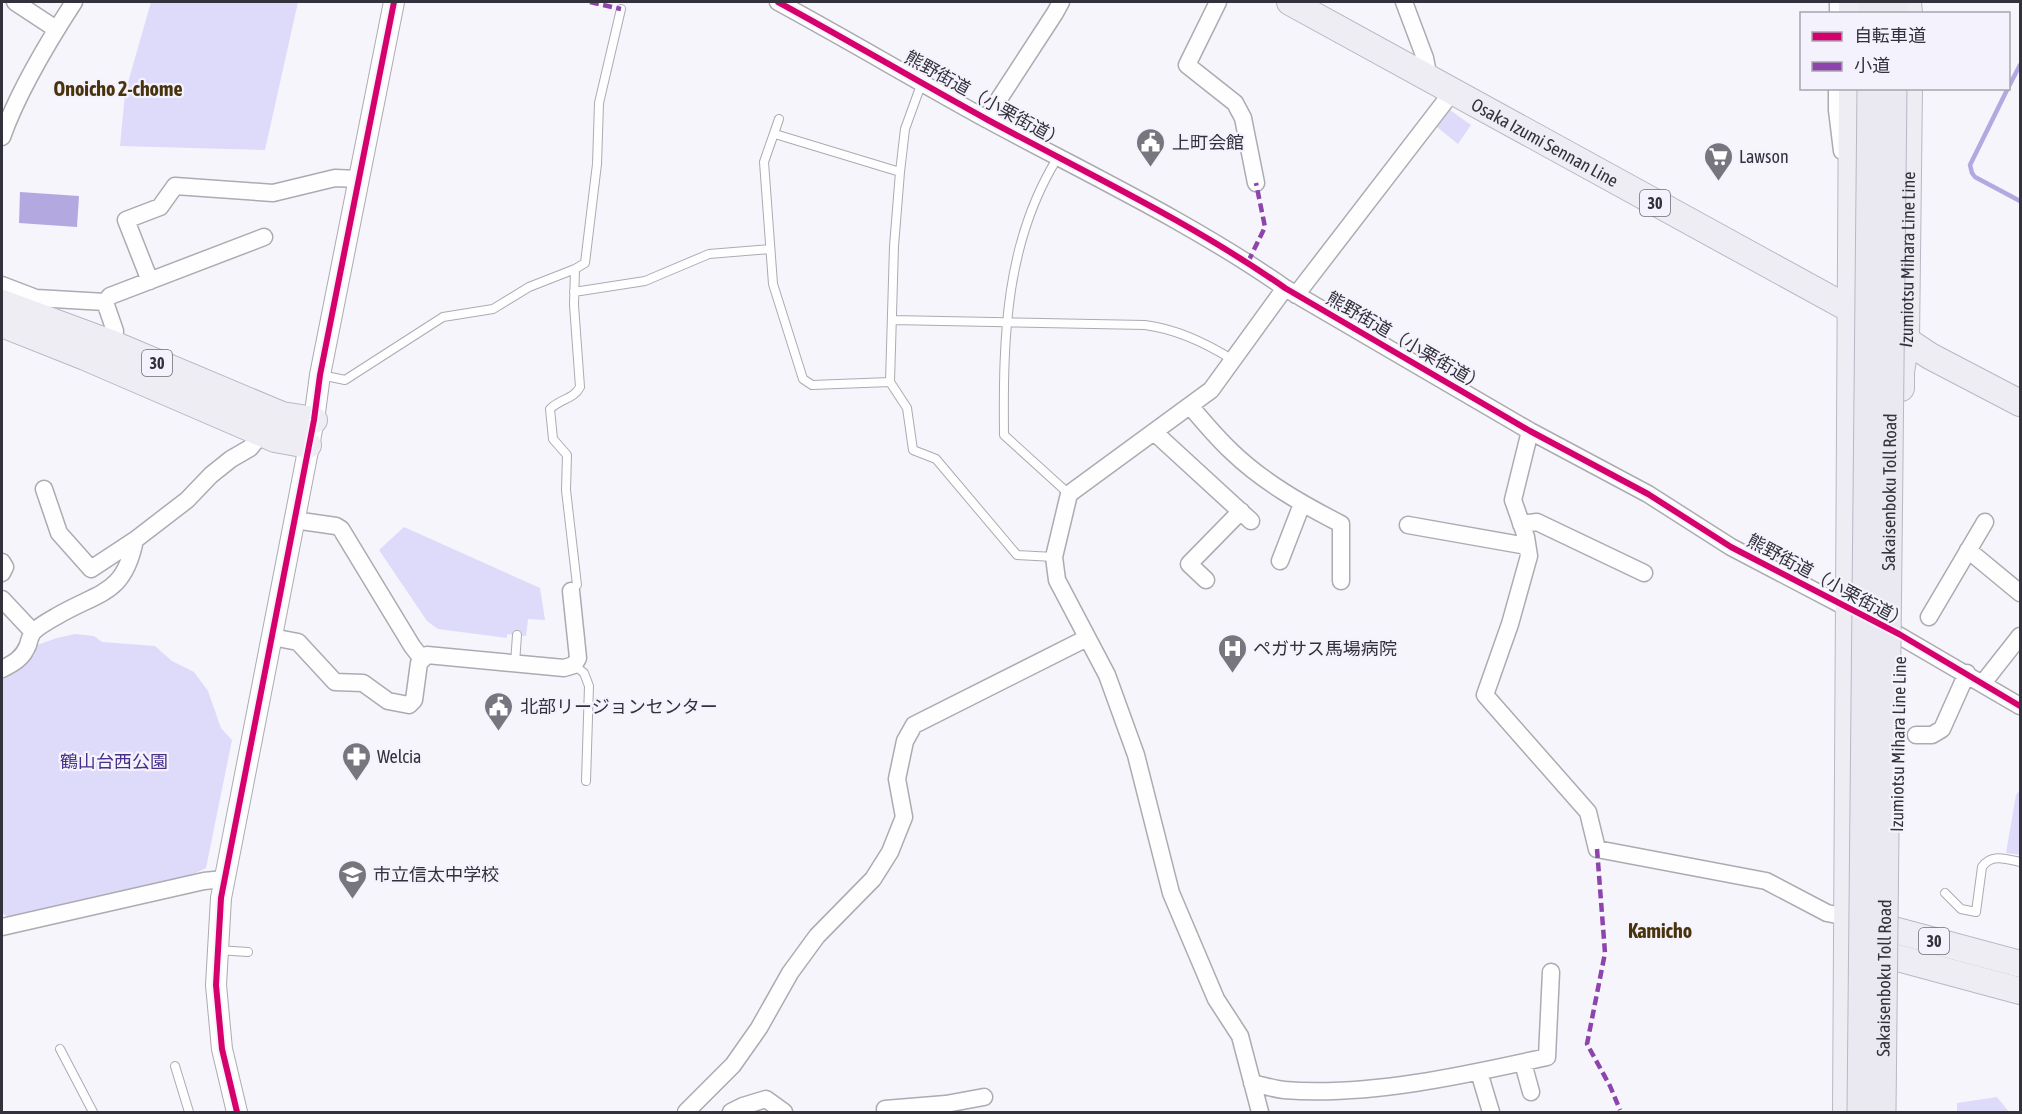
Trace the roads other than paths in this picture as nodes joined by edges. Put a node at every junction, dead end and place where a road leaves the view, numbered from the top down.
1 (15, 2) edge
2 (74, 2) edge
3 (394, 2) edge
4 (778, 2) edge
5 (1061, 2) edge
6 (1218, 2) edge
7 (1290, 2) edge
8 (1404, 2) edge
9 (621, 9) dead end
10 (56, 29) junction
11 (1429, 78) junction
12 (922, 82) junction
13 (1837, 90) edge
14 (1852, 90) edge
15 (1871, 90) edge
16 (1893, 90) edge
17 (1909, 90) edge
18 (1921, 90) edge
19 (1453, 92) junction
20 (5, 118) edge
21 (986, 118) junction
22 (779, 119) dead end
23 (775, 135) junction
24 (2, 137) edge
25 (1058, 157) junction
26 (900, 172) junction
27 (359, 179) junction
28 (1256, 183) dead end
29 (1908, 209) junction
30 (1851, 223) junction
31 (264, 237) dead end
32 (770, 249) junction
33 (574, 269) junction
34 (150, 281) junction
35 (2, 285) edge
36 (1290, 291) junction
37 (574, 292) junction
38 (105, 302) junction
39 (2, 303) edge
40 (1850, 310) junction
41 (892, 320) junction
42 (1007, 323) junction
43 (2, 324) edge
44 (1906, 340) junction
45 (113, 344) junction
46 (1233, 360) junction
47 (320, 375) junction
48 (890, 382) junction
49 (2020, 404) edge
50 (1190, 406) junction
51 (314, 420) junction
52 (1530, 431) junction
53 (1154, 432) junction
54 (262, 433) junction
55 (309, 445) junction
56 (44, 489) dead end
57 (1069, 494) junction
58 (1302, 504) junction
59 (294, 520) junction
60 (1985, 522) dead end
61 (1521, 524) junction
62 (1408, 525) dead end
63 (135, 540) junction
64 (1527, 546) junction
65 (1968, 550) junction
66 (1054, 557) junction
67 (1280, 561) dead end
68 (2, 562) edge
69 (2, 573) edge
70 (1644, 573) dead end
71 (1206, 580) dead end
72 (1341, 581) dead end
73 (571, 591) joint
74 (2020, 593) edge
75 (2, 599) edge
76 (1848, 608) junction
77 (1929, 617) dead end
78 (33, 632) junction
79 (1899, 634) junction
80 (517, 635) dead end
81 (2020, 636) edge
82 (272, 637) junction
83 (1088, 638) junction
84 (422, 659) junction
85 (515, 663) junction
86 (574, 665) junction
87 (2, 669) edge
88 (1967, 673) junction
89 (1983, 682) junction
90 (2020, 705) edge
91 (1916, 735) dead end
92 (586, 781) dead end
93 (2020, 862) edge
94 (224, 879) junction
95 (1946, 893) dead end
96 (1847, 917) junction
97 (2, 927) edge
98 (1896, 930) junction
99 (1847, 945) junction
100 (217, 950) junction
101 (248, 952) dead end
102 (1896, 957) junction
103 (2020, 964) edge
104 (1551, 972) dead end
105 (2020, 991) edge
106 (60, 1049) dead end
107 (1523, 1063) junction
108 (176, 1066) dead end
109 (1479, 1072) junction
110 (1252, 1083) junction
111 (1531, 1092) dead end
112 (984, 1097) dead end
113 (895, 1110) edge
114 (93, 1113) edge
115 (189, 1113) edge
116 (237, 1113) edge
117 (686, 1113) edge
118 (731, 1113) edge
119 (784, 1113) edge
120 (1260, 1113) edge
121 (1491, 1113) edge
122 (1846, 1113) edge
123 (1861, 1113) edge
124 (1882, 1113) edge
125 (1894, 1113) edge

1 - 10 street
2 - 10 street
3 - 27 street
4 - 12 street, 熊野街道（小栗街道）
5 - 21 street
6 - 28 street
7 - 11 main road, Osaka Izumi Sennan Line / 30
8 - 11 street
9 - 33 lane
10 - 20 street
11 - 19 main road, Osaka Izumi Sennan Line / 30
12 - 21 street, 熊野街道（小栗街道）
12 - 26 lane
13 - 30 street
14 - 30 main road
15 - 123 highway, Sakaisenboku Toll Road, bridge
16 - 124 highway, Sakaisenboku Toll Road, bridge
17 - 29 main road, Izumiotsu Mihara Line Line
18 - 29 street
19 - 36 street
19 - 40 main road, Osaka Izumi Sennan Line / 30
20 - 24 street
21 - 25 street, 熊野街道（小栗街道）
22 - 23 lane
23 - 26 lane
23 - 32 lane
25 - 36 street, 熊野街道（小栗街道）
25 - 42 lane
26 - 41 lane
27 - 34 street
27 - 47 street
29 - 44 main road, Izumiotsu Mihara Line Line
30 - 40 main road
31 - 34 street
32 - 37 lane
32 - 48 lane
33 - 37 lane
33 - 47 lane
34 - 38 street
35 - 38 street
36 - 46 street
36 - 52 street, 熊野街道（小栗街道）
37 - 73 lane
38 - 45 street
39 - 45 main road, 30
40 - 44 main road, Osaka Izumi Sennan Line / 30
40 - 76 main road
41 - 42 lane
41 - 48 lane
42 - 46 lane
42 - 57 lane
43 - 54 main road, 30
44 - 49 main road, Osaka Izumi Sennan Line / 30
44 - 79 main road, Izumiotsu Mihara Line Line
45 - 51 main road, 30
46 - 50 street
47 - 51 street
48 - 66 lane
50 - 53 street
50 - 58 street
51 - 55 street
52 - 61 street
52 - 76 street, 熊野街道（小栗街道）
53 - 57 street
53 - 71 street
54 - 55 main road, 30
54 - 63 street
55 - 59 street
56 - 63 street
57 - 66 street
58 - 67 street
58 - 72 street
59 - 82 street
59 - 84 street
60 - 65 street
61 - 64 street
61 - 70 street
62 - 64 street
63 - 78 street
64 - 96 street
65 - 74 street
65 - 77 street
66 - 83 street
68 - 69 street
73 - 86 street
75 - 78 street
76 - 79 street, 熊野街道（小栗街道）
76 - 96 main road
78 - 87 street
79 - 88 street, 熊野街道（小栗街道）
79 - 98 main road, Izumiotsu Mihara Line Line
80 - 85 lane
81 - 89 street
82 - 84 street
82 - 94 street
83 - 110 street
83 - 117 street
84 - 85 street
85 - 86 street
86 - 92 lane
88 - 89 street, 熊野街道（小栗街道）
88 - 91 street
89 - 90 street, 熊野街道（小栗街道）
93 - 95 lane
94 - 97 street
94 - 100 street
96 - 98 main road, 30
96 - 99 main road
98 - 102 main road, Izumiotsu Mihara Line Line
98 - 103 main road, 30
99 - 102 main road, 30
99 - 122 main road
100 - 101 lane
100 - 116 street
102 - 105 main road, 30
102 - 125 main road, Izumiotsu Mihara Line Line
104 - 107 street
106 - 114 lane
107 - 109 street
107 - 111 street
108 - 115 lane
109 - 110 street
109 - 121 street
110 - 120 street
112 - 113 street
118 - 119 street

